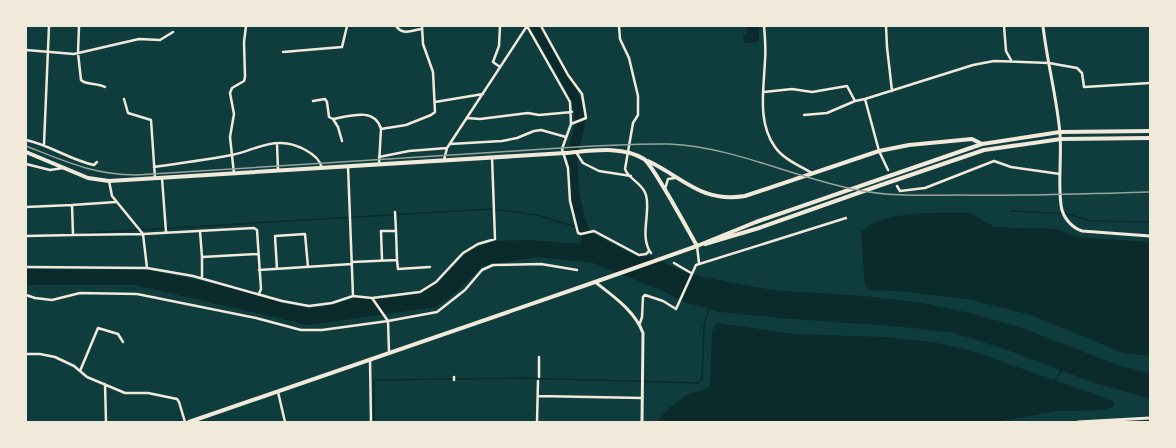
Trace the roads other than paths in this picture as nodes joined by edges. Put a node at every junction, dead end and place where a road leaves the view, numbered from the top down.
1 (49, 26) edge
2 (79, 26) edge
3 (246, 26) edge
4 (347, 26) edge
5 (396, 26) edge
6 (500, 26) edge
7 (527, 26) edge
8 (541, 26) edge
9 (619, 26) edge
10 (764, 26) edge
11 (886, 26) edge
12 (1004, 26) edge
13 (1043, 26) edge
14 (422, 28) edge
15 (173, 32) dead end
16 (26, 50) edge
17 (47, 52) junction
18 (283, 52) dead end
19 (78, 53) junction
20 (1011, 60) junction
21 (1049, 63) junction
22 (500, 67) junction
23 (1150, 83) edge
24 (105, 87) dead end
25 (892, 91) junction
26 (764, 92) junction
27 (483, 94) junction
28 (124, 98) dead end
29 (865, 99) junction
30 (313, 101) dead end
31 (855, 101) junction
32 (435, 102) junction
33 (572, 112) junction
34 (804, 115) dead end
35 (467, 118) junction
36 (333, 119) junction
37 (573, 123) junction
38 (381, 129) junction
39 (1150, 131) edge
40 (1060, 132) junction
41 (566, 137) junction
42 (1150, 138) edge
43 (1061, 139) junction
44 (26, 140) edge
45 (342, 141) dead end
46 (277, 143) junction
47 (44, 144) junction
48 (450, 144) junction
49 (982, 144) junction
50 (447, 148) junction
51 (879, 151) junction
52 (26, 152) edge
53 (576, 152) junction
54 (564, 153) junction
55 (629, 153) junction
56 (232, 155) junction
57 (379, 157) junction
58 (492, 157) junction
59 (444, 160) junction
60 (646, 160) junction
61 (97, 162) dead end
62 (26, 164) edge
63 (379, 164) junction
64 (348, 166) junction
65 (154, 167) junction
66 (64, 168) junction
67 (322, 168) junction
68 (278, 170) junction
69 (888, 170) dead end
70 (813, 173) junction
71 (234, 174) junction
72 (1061, 174) junction
73 (631, 177) junction
74 (155, 178) junction
75 (162, 178) junction
76 (675, 178) junction
77 (109, 181) junction
78 (897, 186) dead end
79 (664, 190) junction
80 (116, 202) junction
81 (72, 205) junction
82 (26, 207) edge
83 (395, 212) dead end
84 (846, 218) dead end
85 (200, 231) junction
86 (396, 231) junction
87 (166, 232) junction
88 (143, 234) junction
89 (73, 235) junction
90 (26, 236) edge
91 (1150, 236) edge
92 (697, 246) junction
93 (258, 254) junction
94 (202, 257) junction
95 (382, 260) junction
96 (397, 260) junction
97 (352, 263) junction
98 (674, 263) dead end
99 (699, 263) junction
100 (26, 267) edge
101 (308, 267) junction
102 (430, 267) dead end
103 (147, 268) junction
104 (277, 269) junction
105 (260, 270) junction
106 (577, 270) dead end
107 (691, 273) junction
108 (202, 278) junction
109 (595, 282) junction
110 (259, 294) junction
111 (26, 295) edge
112 (353, 296) junction
113 (373, 299) junction
114 (388, 321) junction
115 (640, 323) junction
116 (123, 342) dead end
117 (389, 352) junction
118 (26, 354) edge
119 (539, 357) dead end
120 (370, 359) junction
121 (80, 371) junction
122 (539, 377) dead end
123 (538, 382) dead end
124 (105, 384) junction
125 (278, 392) junction
126 (538, 396) junction
127 (642, 398) junction
128 (1150, 418) edge
129 (1118, 420) edge
130 (106, 422) edge
131 (185, 422) edge
132 (189, 422) edge
133 (285, 422) edge
134 (371, 422) edge
135 (537, 422) edge
136 (642, 422) edge
137 (1078, 422) edge

1 - 17 street
2 - 19 street
3 - 56 street
4 - 18 street
5 - 14 street
6 - 22 street
7 - 22 street
7 - 33 street
8 - 37 street
9 - 55 street
10 - 26 street
11 - 25 street
12 - 20 street
13 - 21 street
14 - 32 street
15 - 19 street
16 - 17 street
17 - 19 street
17 - 47 street
19 - 24 street
20 - 21 street
20 - 25 street
21 - 23 street
21 - 40 street
22 - 27 street
25 - 29 street
26 - 31 street
26 - 70 street
27 - 32 street
27 - 35 street
28 - 65 street
29 - 31 street
29 - 51 street
30 - 36 street
31 - 34 street
32 - 38 street
33 - 35 street
33 - 37 street
35 - 48 street
36 - 38 street
36 - 45 street
37 - 41 street
38 - 57 street
39 - 40 main road
40 - 43 street
40 - 49 main road
41 - 48 street
41 - 54 street
42 - 43 main road
43 - 72 street
43 - 92 main road
44 - 47 street
46 - 56 street
46 - 67 street
46 - 68 street
47 - 61 street
48 - 50 street
49 - 51 main road
49 - 92 main road
50 - 57 street
50 - 59 street
51 - 69 street
51 - 70 main road
52 - 66 main road
53 - 54 main road
53 - 55 main road
53 - 73 street
54 - 58 main road
54 - 73 street
55 - 60 main road
55 - 73 street
56 - 65 street
56 - 71 street
57 - 63 street
58 - 59 main road
58 - 113 street
59 - 63 main road
60 - 76 main road
60 - 79 main road
62 - 66 street
63 - 64 main road
64 - 67 main road
64 - 97 street
65 - 74 street
66 - 77 main road
67 - 68 main road
68 - 71 main road
70 - 76 main road
71 - 75 main road
72 - 78 street
72 - 91 street
74 - 75 main road
74 - 77 main road
75 - 87 street
76 - 79 street
77 - 80 street
79 - 92 main road
80 - 81 street
80 - 88 street
81 - 82 street
81 - 89 street
83 - 86 street
84 - 99 street
85 - 87 street
85 - 93 street
85 - 94 street
86 - 95 street
86 - 96 street
87 - 88 street
88 - 89 street
88 - 103 street
89 - 90 street
92 - 99 street
92 - 109 main road
93 - 94 street
93 - 105 street
94 - 108 street
95 - 96 street
95 - 97 street
96 - 102 street
97 - 101 street
97 - 112 street
98 - 107 street
99 - 107 street
100 - 103 street
101 - 104 street
101 - 104 street
103 - 108 street
104 - 105 street
105 - 110 street
106 - 114 street
107 - 115 street
108 - 110 street
109 - 115 street
109 - 117 main road
110 - 112 street
111 - 114 street
112 - 113 street
113 - 114 street
114 - 117 street
115 - 127 street
116 - 121 street
117 - 120 main road
118 - 121 street
119 - 122 street
120 - 125 main road
120 - 134 street
121 - 124 street
123 - 126 street
124 - 130 street
124 - 131 street
125 - 132 main road
125 - 133 street
126 - 127 street
126 - 135 street
127 - 136 street
128 - 129 street
129 - 137 street

